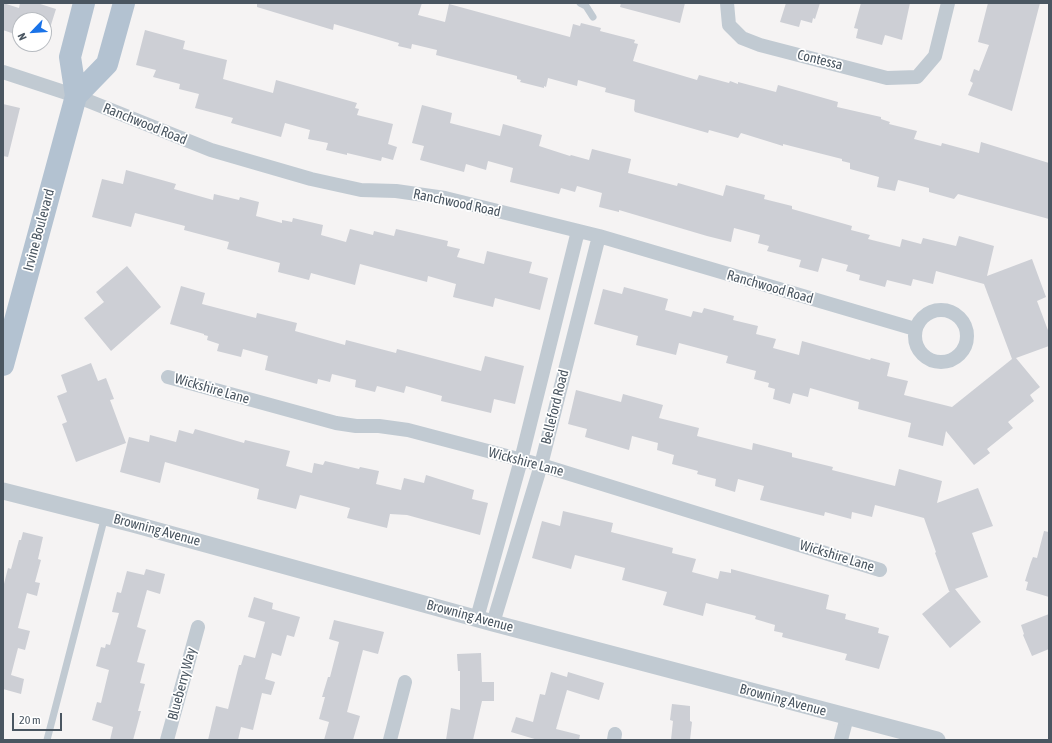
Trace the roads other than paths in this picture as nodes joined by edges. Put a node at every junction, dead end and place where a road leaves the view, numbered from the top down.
1 (84, 3) edge
2 (124, 3) edge
3 (580, 3) edge
4 (727, 3) edge
5 (948, 3) edge
6 (593, 17) dead end
7 (3, 72) edge
8 (76, 96) junction
9 (578, 231) junction
10 (599, 236) junction
11 (915, 329) dead end
12 (3, 365) edge
13 (168, 377) dead end
14 (521, 460) junction
15 (541, 465) junction
16 (3, 491) edge
17 (105, 516) junction
18 (880, 570) dead end
19 (477, 618) junction
20 (493, 623) junction
21 (198, 628) dead end
22 (405, 682) dead end
23 (848, 717) junction
24 (47, 740) edge
25 (167, 740) edge
26 (390, 740) edge
27 (841, 740) edge
28 (937, 740) edge

1 - 8 main road, Irvine Boulevard
2 - 8 main road, Irvine Boulevard
3 - 6 lane
4 - 5 street, Contessa
7 - 8 street, Ranchwood Road
8 - 9 street, Ranchwood Road
8 - 12 main road, Irvine Boulevard
9 - 10 street, Ranchwood Road
9 - 14 street, Belleford Road
10 - 11 street, Ranchwood Road
10 - 15 street, Belleford Road
13 - 14 street, Wickshire Lane
14 - 15 street, Wickshire Lane
14 - 19 street, Belleford Road
15 - 18 street, Wickshire Lane
15 - 20 street, Belleford Road
16 - 17 street, Browning Avenue
17 - 19 street, Browning Avenue
17 - 24 lane
19 - 20 street, Browning Avenue
20 - 23 street, Browning Avenue
21 - 25 street, Blueberry Way
22 - 26 street
23 - 27 street
23 - 28 street, Browning Avenue

